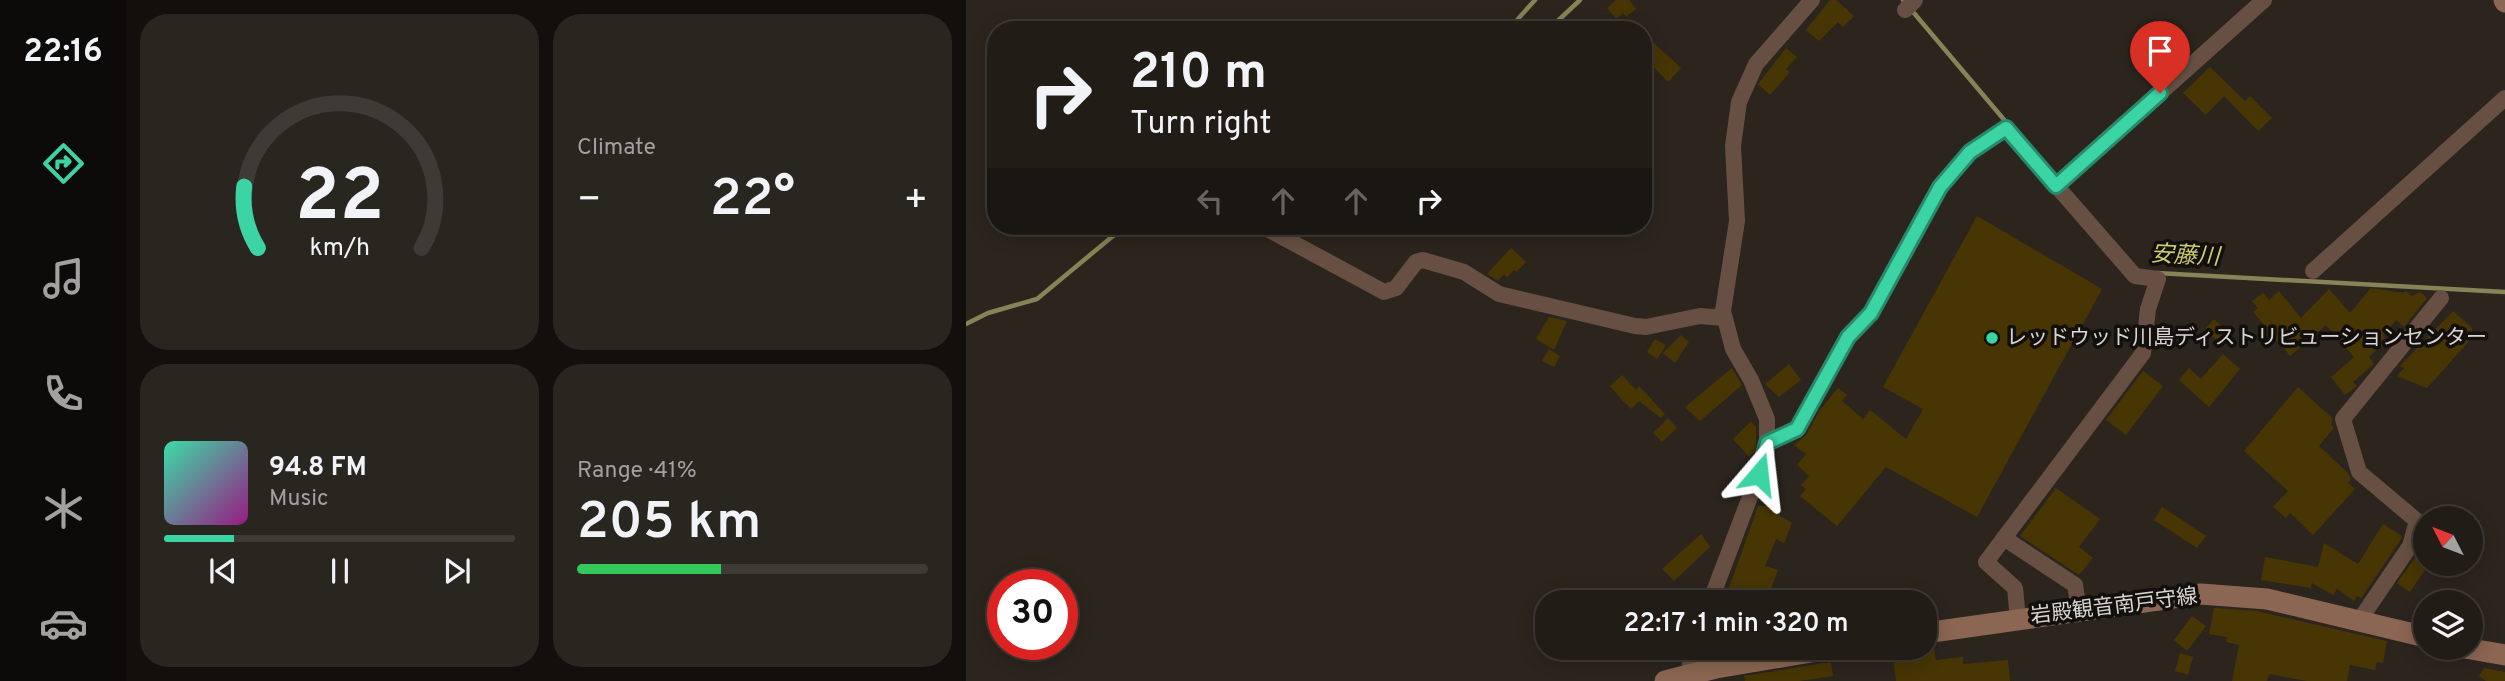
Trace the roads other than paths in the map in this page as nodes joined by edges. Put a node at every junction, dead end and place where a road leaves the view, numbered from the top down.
1 (1812, 0) edge
2 (2264, 0) edge
3 (2505, 98) edge
4 (2056, 186) junction
5 (1279, 235) edge
6 (2313, 271) dead end
7 (2441, 298) dead end
8 (1724, 318) junction
9 (1767, 443) junction
10 (2004, 538) junction
11 (1715, 590) edge
12 (2079, 610) junction
13 (2018, 619) junction
14 (2359, 621) junction
15 (1937, 631) edge
16 (2413, 634) edge
17 (2483, 651) edge
18 (2505, 655) edge
19 (1691, 660) edge
20 (1767, 660) edge
21 (1689, 674) junction
22 (1665, 681) edge

1 - 8 street
2 - 4 street
3 - 6 street
4 - 9 street
4 - 10 street
5 - 8 street
7 - 14 street
8 - 9 street
9 - 11 street
10 - 12 street
10 - 13 street
12 - 13 main road, 岩殿観音南戸守線
12 - 14 main road, 岩殿観音南戸守線
13 - 15 main road, 岩殿観音南戸守線
14 - 16 main road, 岩殿観音南戸守線
17 - 18 main road
19 - 21 street
20 - 21 main road
21 - 22 main road

